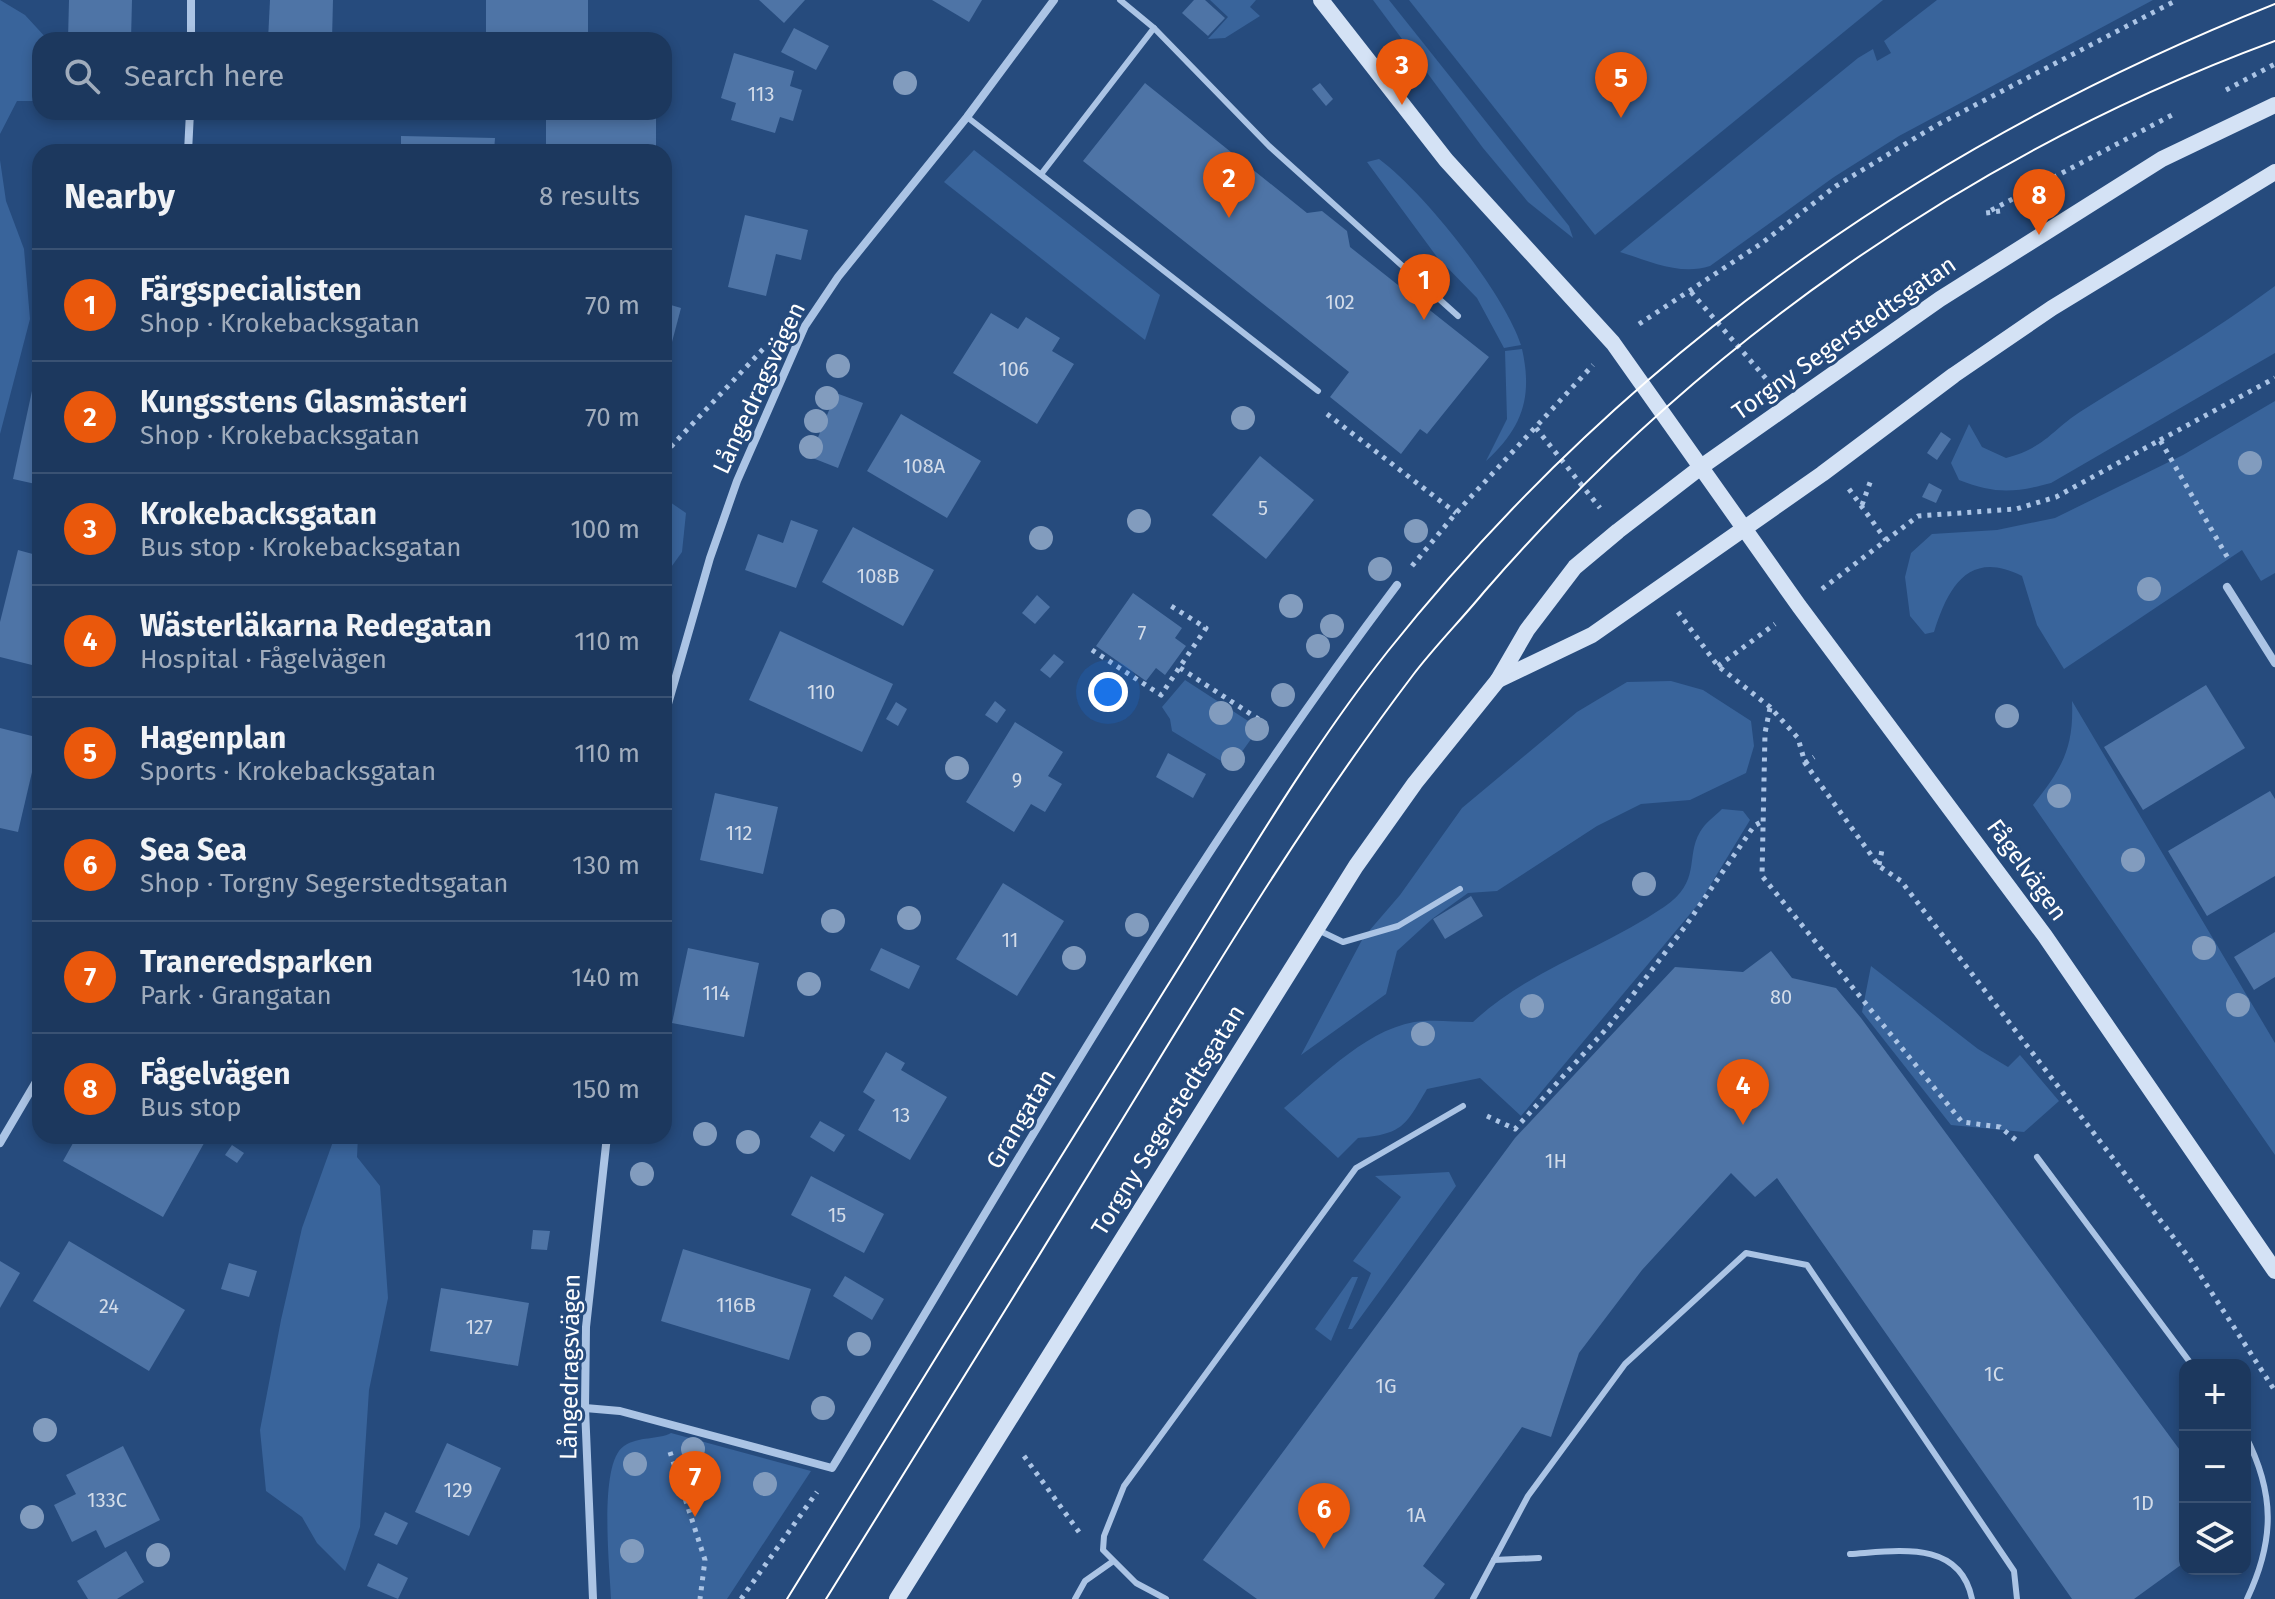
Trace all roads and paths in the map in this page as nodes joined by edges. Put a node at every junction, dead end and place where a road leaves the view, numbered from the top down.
1 (191, 0) edge
2 (1054, 0) edge
3 (1120, 0) edge
4 (1321, 0) edge
5 (2177, 0) edge
6 (1154, 28) junction
7 (191, 32) edge
8 (2275, 64) edge
9 (2218, 94) dead end
10 (2275, 105) edge
11 (2179, 112) dead end
12 (967, 117) junction
13 (190, 120) edge
14 (188, 144) edge
15 (2275, 172) edge
16 (1042, 173) junction
17 (2000, 211) dead end
18 (1458, 316) dead end
19 (805, 326) junction
20 (1613, 343) junction
21 (2275, 378) edge
22 (1318, 391) joint
23 (1536, 428) junction
24 (2160, 440) junction
25 (672, 445) edge
26 (1701, 467) junction
27 (1880, 471) dead end
28 (1862, 506) dead end
29 (1456, 513) junction
30 (1744, 528) junction
31 (1618, 531) junction
32 (1397, 585) joint
33 (1659, 585) junction
34 (2227, 587) joint
35 (1171, 606) dead end
36 (1799, 606) junction
37 (1092, 650) dead end
38 (2275, 663) edge
39 (1718, 666) junction
40 (1180, 668) junction
41 (1498, 680) junction
42 (672, 690) edge
43 (1770, 707) junction
44 (1287, 738) junction
45 (1814, 757) dead end
46 (1805, 763) junction
47 (1762, 821) junction
48 (1882, 850) dead end
49 (1879, 866) junction
50 (1460, 889) dead end
51 (1318, 930) junction
52 (32, 1089) edge
53 (1463, 1106) joint
54 (0, 1143) edge
55 (606, 1144) edge
56 (2037, 1157) joint
57 (2275, 1271) edge
58 (2188, 1359) edge
59 (2275, 1391) edge
60 (585, 1408) junction
61 (661, 1424) junction
62 (2251, 1446) edge
63 (1024, 1456) dead end
64 (832, 1468) junction
65 (1104, 1536) junction
66 (1850, 1554) dead end
67 (1539, 1558) dead end
68 (1494, 1560) junction
69 (1112, 1562) junction
70 (593, 1599) edge
71 (700, 1599) edge
72 (741, 1599) edge
73 (897, 1599) edge
74 (1075, 1599) edge
75 (1166, 1599) edge
76 (1473, 1599) edge
77 (1972, 1599) edge
78 (2017, 1599) edge
79 (2247, 1599) edge

1 - 7 street
2 - 12 street, Långedragsvägen
3 - 6 lane
4 - 20 street, Fågelvägen
5 - 20 path
6 - 16 lane
6 - 18 lane
8 - 9 path
10 - 26 street, Torgny Segerstedtsgatan
11 - 17 path
12 - 16 lane
12 - 19 street, Långedragsvägen
13 - 14 street
15 - 30 street, Torgny Segerstedtsgatan
16 - 22 lane
19 - 25 path
19 - 42 street, Långedragsvägen
20 - 23 path
20 - 26 street, Fågelvägen
21 - 24 path
22 - 29 path
23 - 29 path
23 - 31 path
24 - 34 path
24 - 36 path
26 - 30 street, Fågelvägen
26 - 31 street, Torgny Segerstedtsgatan
27 - 28 path
29 - 32 path
30 - 33 street, Torgny Segerstedtsgatan
30 - 36 street, Fågelvägen
31 - 41 street, Torgny Segerstedtsgatan
32 - 44 street, Grangatan
33 - 39 path
33 - 41 street, Torgny Segerstedtsgatan
34 - 38 street
35 - 40 path
36 - 39 path
36 - 57 street, Fågelvägen
37 - 40 path
39 - 43 path
40 - 44 path
41 - 51 street, Torgny Segerstedtsgatan
43 - 46 path
43 - 47 path
44 - 64 street, Grangatan
45 - 46 path
46 - 49 path
47 - 53 path
47 - 56 path
48 - 49 path
49 - 59 path
50 - 51 lane
51 - 73 street, Torgny Segerstedtsgatan
52 - 54 street
53 - 65 lane
55 - 60 street, Långedragsvägen
56 - 58 lane
60 - 61 street
60 - 70 street, Långedragsvägen
61 - 64 street
61 - 71 path
62 - 79 lane
63 - 65 path
64 - 72 path
65 - 69 lane
66 - 77 lane
67 - 68 lane
68 - 76 lane
68 - 78 lane
69 - 74 lane
69 - 75 lane

